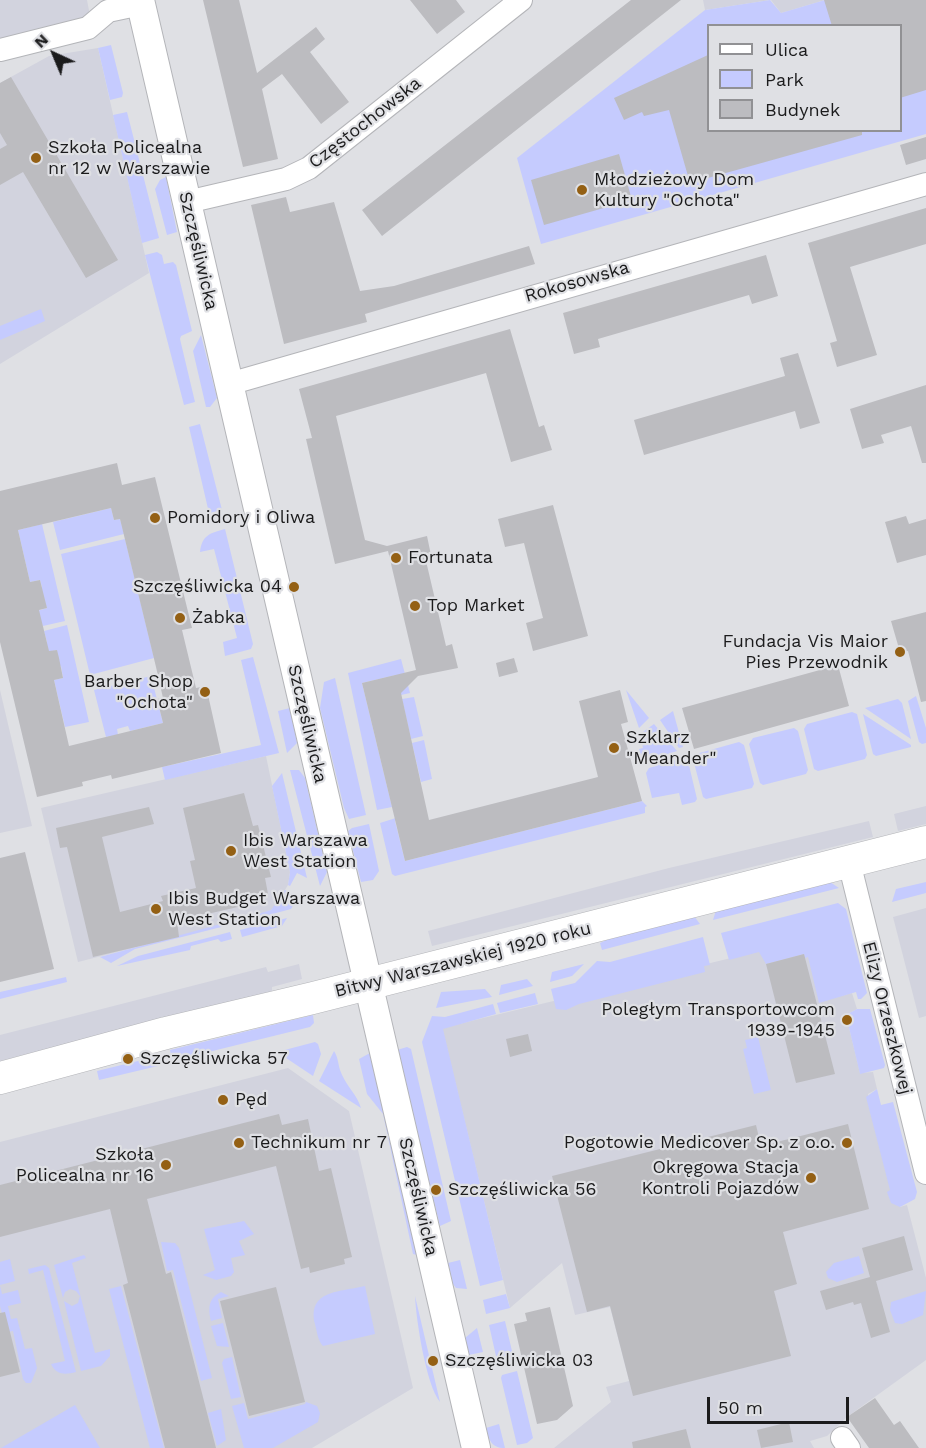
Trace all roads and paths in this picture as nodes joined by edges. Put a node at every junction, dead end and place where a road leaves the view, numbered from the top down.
1 (521, 0) edge
2 (141, 2) edge
3 (0, 50) edge
4 (926, 184) edge
5 (187, 202) junction
6 (229, 384) junction
7 (926, 842) edge
8 (849, 862) junction
9 (368, 984) junction
10 (0, 1078) edge
11 (926, 1173) edge
12 (476, 1448) edge

1 - 5 street, Częstochowska
2 - 3 street
2 - 5 street, Szczęśliwicka
4 - 6 street, Rokosowska
5 - 6 street, Szczęśliwicka
6 - 9 street, Szczęśliwicka
7 - 8 main road, Bitwy Warszawskiej 1920 roku
8 - 9 main road, Bitwy Warszawskiej 1920 roku
8 - 11 street, Elizy Orzeszkowej
9 - 10 main road, Bitwy Warszawskiej 1920 roku
9 - 12 street, Szczęśliwicka

